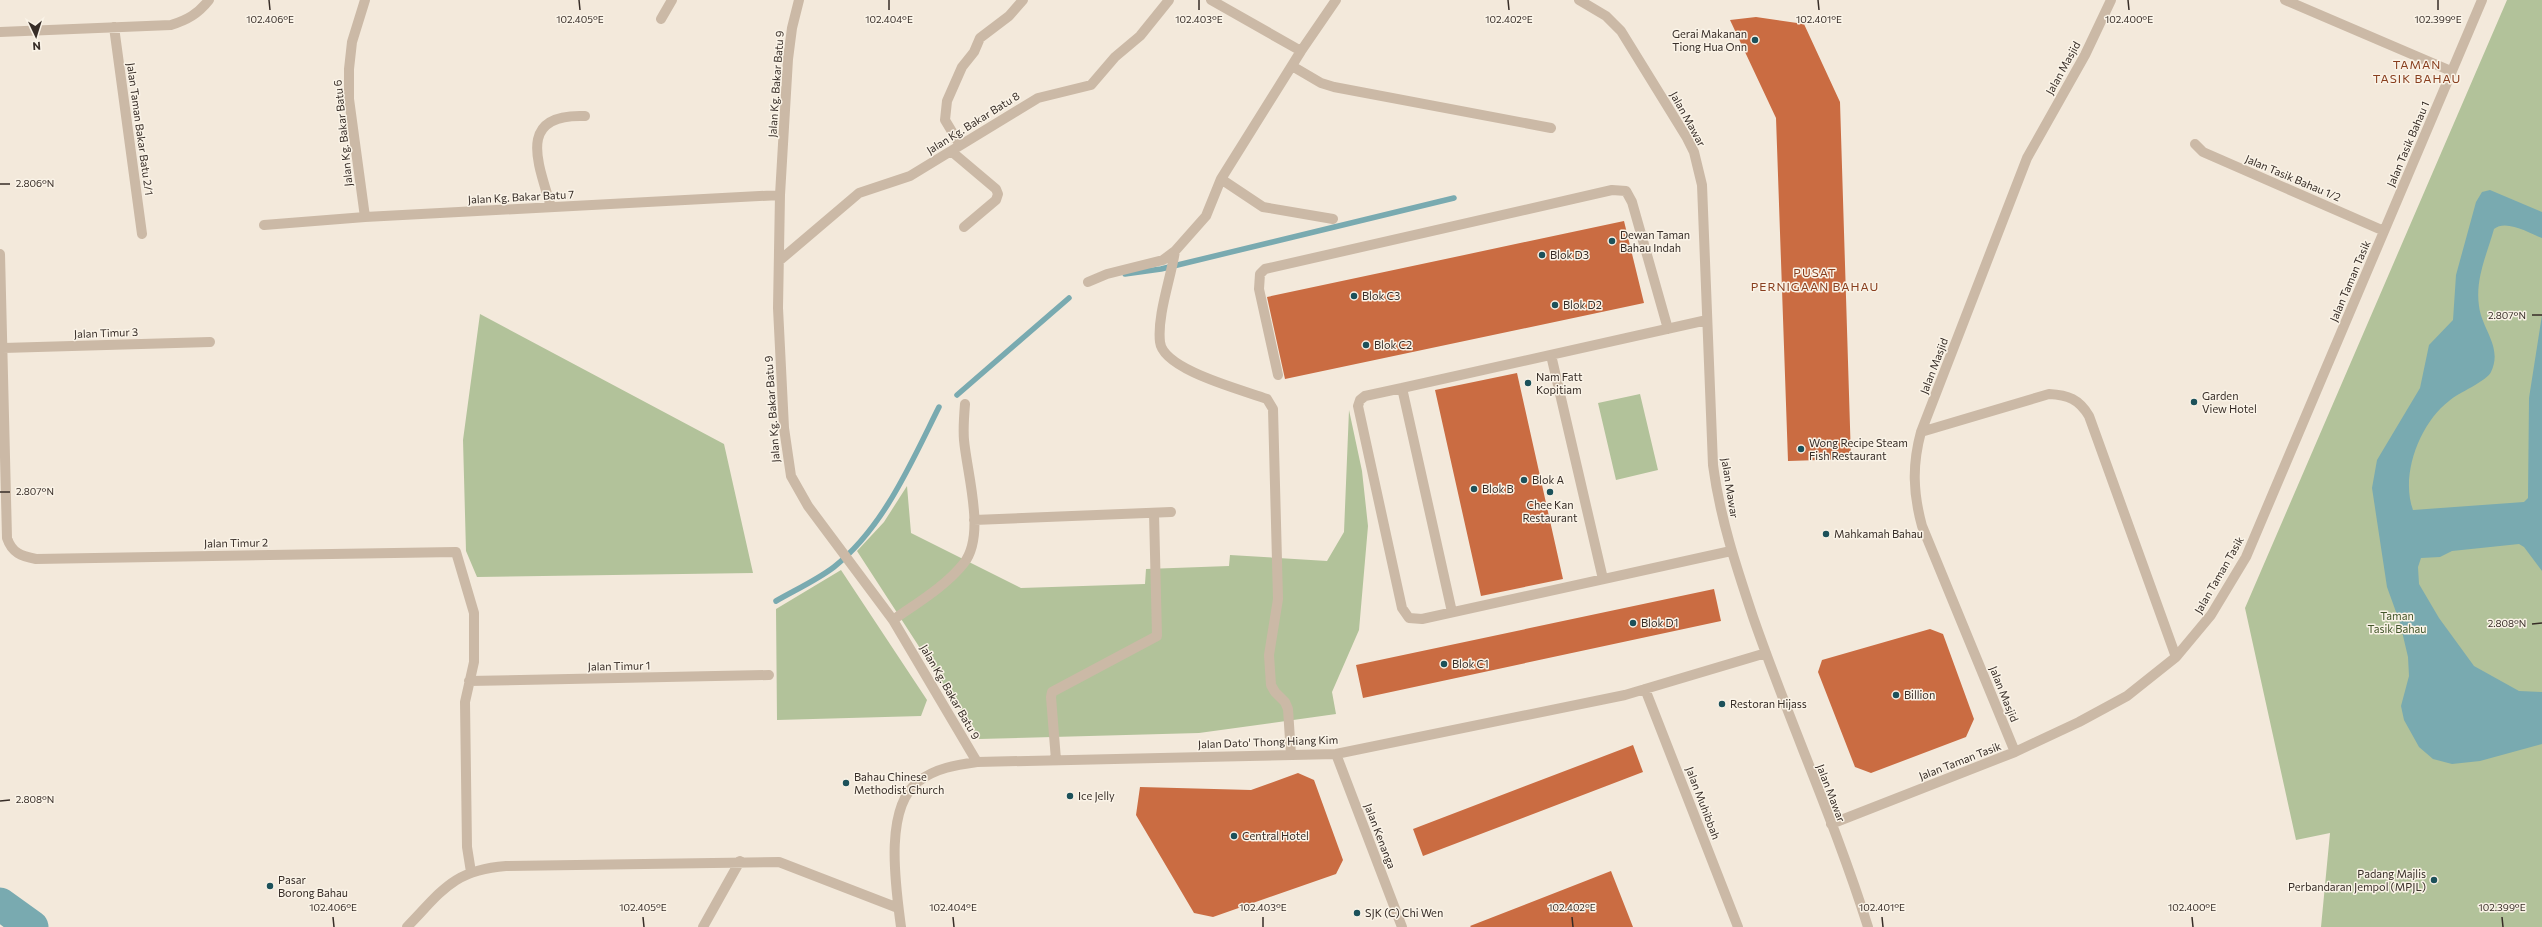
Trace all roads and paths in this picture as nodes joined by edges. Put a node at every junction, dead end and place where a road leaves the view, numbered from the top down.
1 (209, 0) edge
2 (365, 0) edge
3 (672, 0) edge
4 (799, 0) edge
5 (1023, 0) edge
6 (1169, 0) edge
7 (1212, 0) edge
8 (1336, 0) edge
9 (1580, 0) edge
10 (2111, 0) edge
11 (2285, 0) edge
12 (2482, 0) edge
13 (660, 19) dead end
14 (114, 27) junction
15 (0, 32) edge
16 (1301, 51) junction
17 (1292, 66) junction
18 (2451, 72) junction
19 (585, 116) dead end
20 (1551, 128) dead end
21 (2195, 144) dead end
22 (960, 145) junction
23 (951, 151) junction
24 (1221, 179) junction
25 (780, 195) junction
26 (551, 207) junction
27 (365, 217) junction
28 (1332, 219) dead end
29 (264, 225) dead end
30 (964, 227) dead end
31 (2384, 231) junction
32 (142, 234) dead end
33 (0, 254) edge
34 (1175, 254) junction
35 (779, 261) junction
36 (1088, 282) dead end
37 (1707, 320) junction
38 (1668, 329) junction
39 (210, 342) dead end
40 (3, 348) junction
41 (1550, 355) junction
42 (1278, 375) dead end
43 (1402, 388) junction
44 (965, 404) dead end
45 (1922, 432) junction
46 (2, 461) edge
47 (1171, 512) dead end
48 (1154, 513) junction
49 (974, 520) junction
50 (1731, 551) junction
51 (1603, 579) junction
52 (1452, 612) junction
53 (893, 620) junction
54 (1766, 653) junction
55 (2176, 657) junction
56 (769, 675) dead end
57 (469, 681) junction
58 (1645, 689) junction
59 (2016, 752) junction
60 (1336, 754) junction
61 (1291, 755) junction
62 (1056, 760) junction
63 (977, 762) junction
64 (1831, 824) junction
65 (740, 861) junction
66 (471, 872) junction
67 (898, 908) junction
68 (407, 927) edge
69 (703, 927) edge
70 (901, 927) edge
71 (1402, 927) edge
72 (1738, 927) edge
73 (1868, 927) edge

1 - 14 street
2 - 27 street, Jalan Kg. Bakar Batu 6
3 - 13 street
4 - 25 street, Jalan Kg. Bakar Batu 9
5 - 22 street
6 - 22 street, Jalan Kg. Bakar Batu 8
7 - 16 street
8 - 16 street
9 - 37 street, Jalan Mawar
10 - 45 street, Jalan Masjid
11 - 18 street
12 - 18 street, Jalan Tasik Bahau 1
14 - 15 street
14 - 32 street, Jalan Taman Bakar Batu 2/1
16 - 17 street
17 - 20 street
17 - 24 street
18 - 31 street, Jalan Tasik Bahau 1
19 - 26 street
21 - 31 street, Jalan Tasik Bahau 1/2
22 - 23 street, Jalan Kg. Bakar Batu 8
23 - 30 street
23 - 35 street, Jalan Kg. Bakar Batu 8
24 - 28 street
24 - 34 street
25 - 26 street, Jalan Kg. Bakar Batu 7
25 - 35 street, Jalan Kg. Bakar Batu 9
26 - 27 street, Jalan Kg. Bakar Batu 7
27 - 29 street, Jalan Kg. Bakar Batu 7
31 - 55 street, Jalan Taman Tasik
33 - 40 street
34 - 36 street
34 - 61 street
35 - 53 street, Jalan Kg. Bakar Batu 9
37 - 38 street
37 - 50 street, Jalan Mawar
38 - 41 street
38 - 42 street
39 - 40 street, Jalan Timur 3
40 - 46 street
41 - 43 street
41 - 51 street
43 - 52 street
43 - 52 street
44 - 49 street
45 - 55 street
45 - 59 street, Jalan Masjid
46 - 57 street, Jalan Timur 2
47 - 48 street
48 - 49 street
48 - 62 street
49 - 53 street
50 - 51 street
50 - 54 street, Jalan Mawar
51 - 52 street
53 - 63 street, Jalan Kg. Bakar Batu 9
54 - 58 street, Jalan Dato' Thong Hiang Kim
54 - 64 street, Jalan Mawar
55 - 59 street, Jalan Taman Tasik
56 - 57 street, Jalan Timur 1
57 - 66 street
58 - 60 street, Jalan Dato' Thong Hiang Kim
58 - 72 street, Jalan Muhibbah
59 - 64 street, Jalan Taman Tasik
60 - 61 street, Jalan Dato' Thong Hiang Kim
60 - 71 street, Jalan Kenanga
61 - 62 street, Jalan Dato' Thong Hiang Kim
62 - 63 street, Jalan Dato' Thong Hiang Kim
63 - 67 street, Jalan Dato' Thong Hiang Kim
64 - 73 street, Jalan Mawar
65 - 66 street
65 - 67 street
65 - 69 street
66 - 68 street
67 - 70 street, Jalan Dato' Thong Hiang Kim

